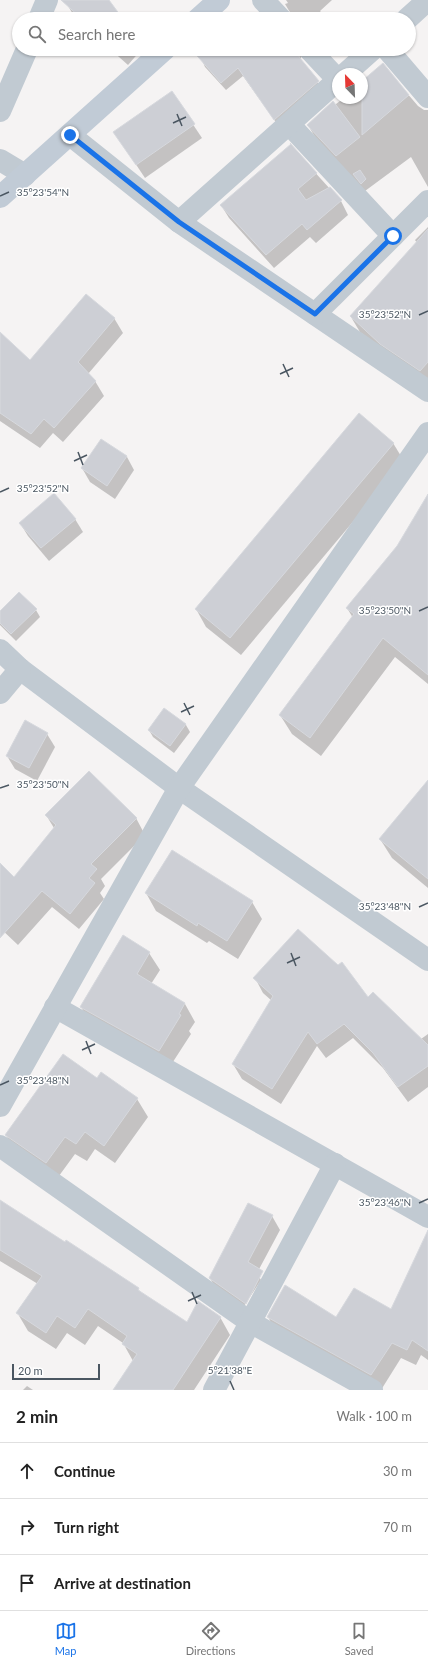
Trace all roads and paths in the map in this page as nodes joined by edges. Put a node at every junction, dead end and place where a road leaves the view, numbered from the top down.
1 (47, 0) edge
2 (220, 0) edge
3 (263, 0) edge
4 (428, 0) edge
5 (42, 12) edge
6 (206, 12) edge
7 (274, 12) edge
8 (415, 12) edge
9 (23, 56) edge
10 (157, 56) edge
11 (316, 56) edge
12 (365, 56) edge
13 (393, 56) edge
14 (352, 68) edge
15 (332, 74) edge
16 (332, 85) edge
17 (428, 97) edge
18 (0, 111) edge
19 (289, 124) junction
20 (70, 135) junction
21 (0, 160) edge
22 (24, 175) junction
23 (0, 197) edge
24 (428, 202) edge
25 (179, 222) junction
26 (393, 236) junction
27 (315, 314) junction
28 (428, 391) edge
29 (428, 432) edge
30 (0, 650) edge
31 (20, 669) junction
32 (0, 693) edge
33 (179, 788) junction
34 (428, 960) edge
35 (55, 1007) junction
36 (0, 1106) edge
37 (0, 1146) edge
38 (335, 1164) junction
39 (428, 1217) edge
40 (250, 1322) junction
41 (214, 1390) edge
42 (372, 1390) edge

1 - 5 street
2 - 6 street
3 - 7 street
4 - 8 street
9 - 18 street
10 - 20 street
11 - 15 street
12 - 14 street
13 - 17 street
16 - 19 street
19 - 25 street
19 - 26 street
20 - 22 street
20 - 25 street
21 - 22 street
22 - 23 street
24 - 26 street
25 - 27 street
26 - 27 street
27 - 28 street
29 - 33 street
30 - 31 street
31 - 32 street
31 - 33 street
33 - 34 street
33 - 35 street
35 - 36 street
35 - 38 street
37 - 40 street
38 - 39 street
38 - 40 street
40 - 41 street
40 - 42 street

